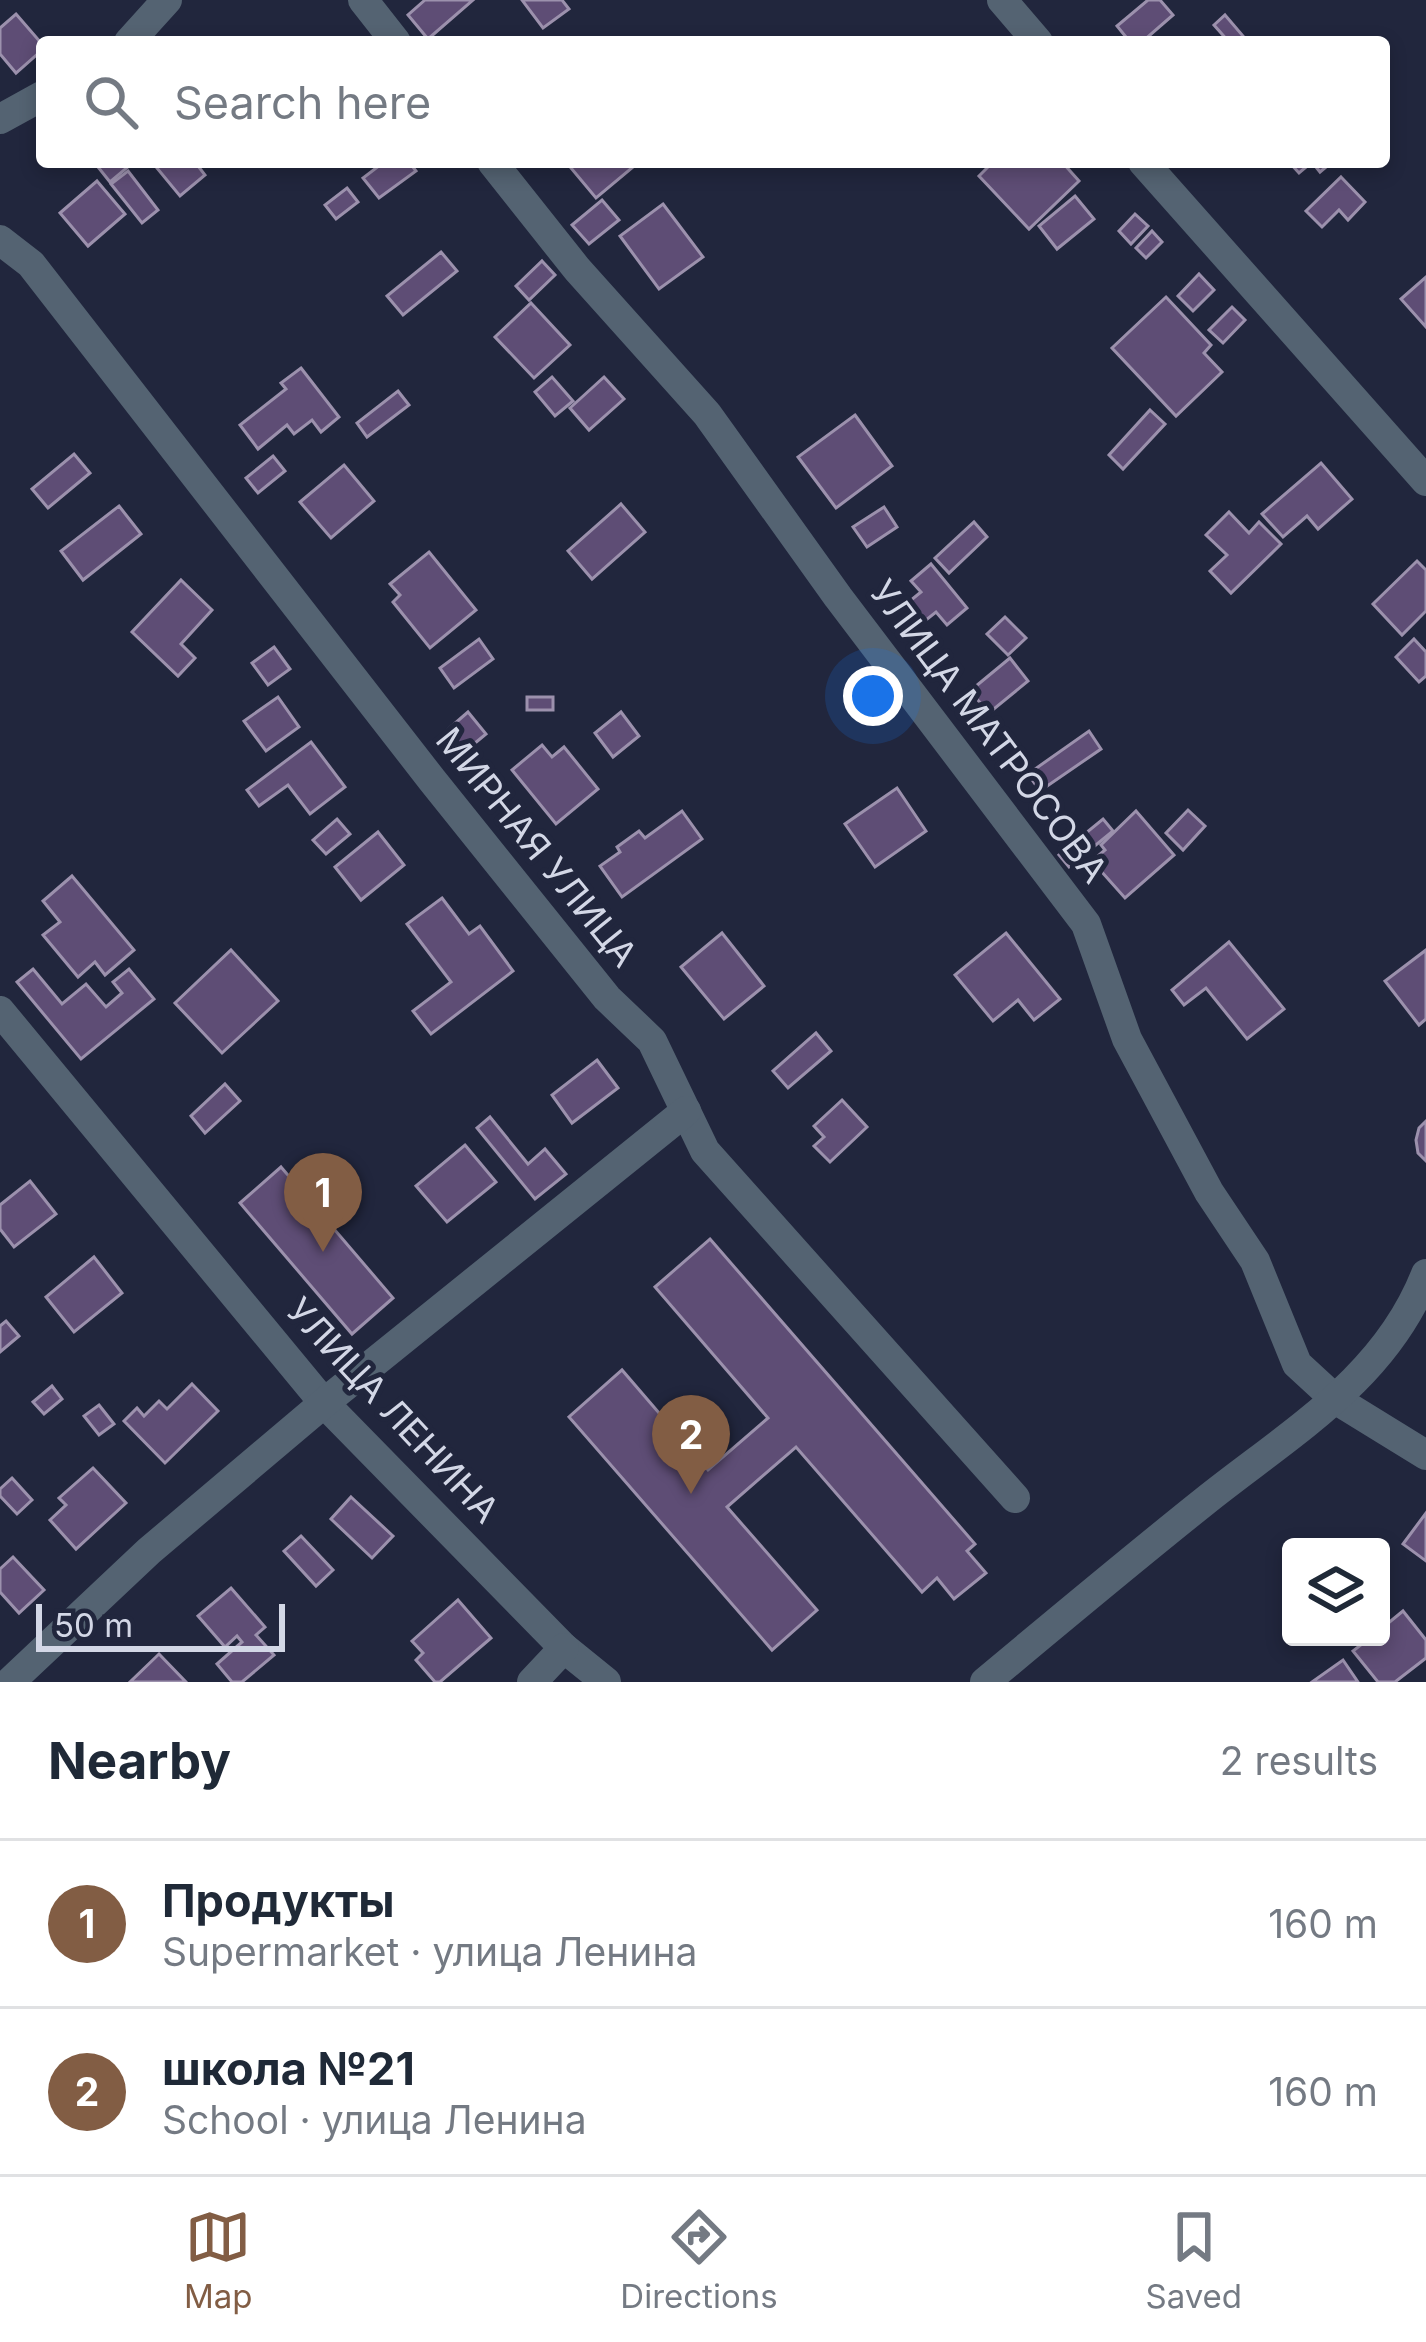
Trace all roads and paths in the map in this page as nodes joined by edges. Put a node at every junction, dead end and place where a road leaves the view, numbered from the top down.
1 (167, 0) edge
2 (363, 0) edge
3 (1002, 0) edge
4 (134, 36) edge
5 (391, 36) edge
6 (1033, 36) edge
7 (36, 99) edge
8 (0, 119) edge
9 (497, 168) edge
10 (1147, 168) edge
11 (0, 240) edge
12 (1426, 481) edge
13 (0, 1011) edge
14 (686, 1111) junction
15 (1426, 1274) edge
16 (1335, 1399) junction
17 (324, 1402) junction
18 (1426, 1455) edge
19 (1015, 1498) dead end
20 (565, 1648) junction
21 (10, 1682) edge
22 (532, 1682) edge
23 (606, 1682) edge
24 (986, 1682) edge

1 - 4 street
2 - 5 street
3 - 6 street
7 - 8 street
9 - 16 street, УЛИЦА МАТРОСОВА
10 - 12 street
11 - 14 street, МИРНАЯ УЛИЦА
13 - 17 street, УЛИЦА ЛЕНИНА
14 - 17 street
14 - 19 street, МИРНАЯ УЛИЦА
15 - 16 street
16 - 18 street, УЛИЦА МАТРОСОВА
16 - 24 street
17 - 20 street, УЛИЦА ЛЕНИНА
17 - 21 street
20 - 22 street
20 - 23 street, УЛИЦА ЛЕНИНА

